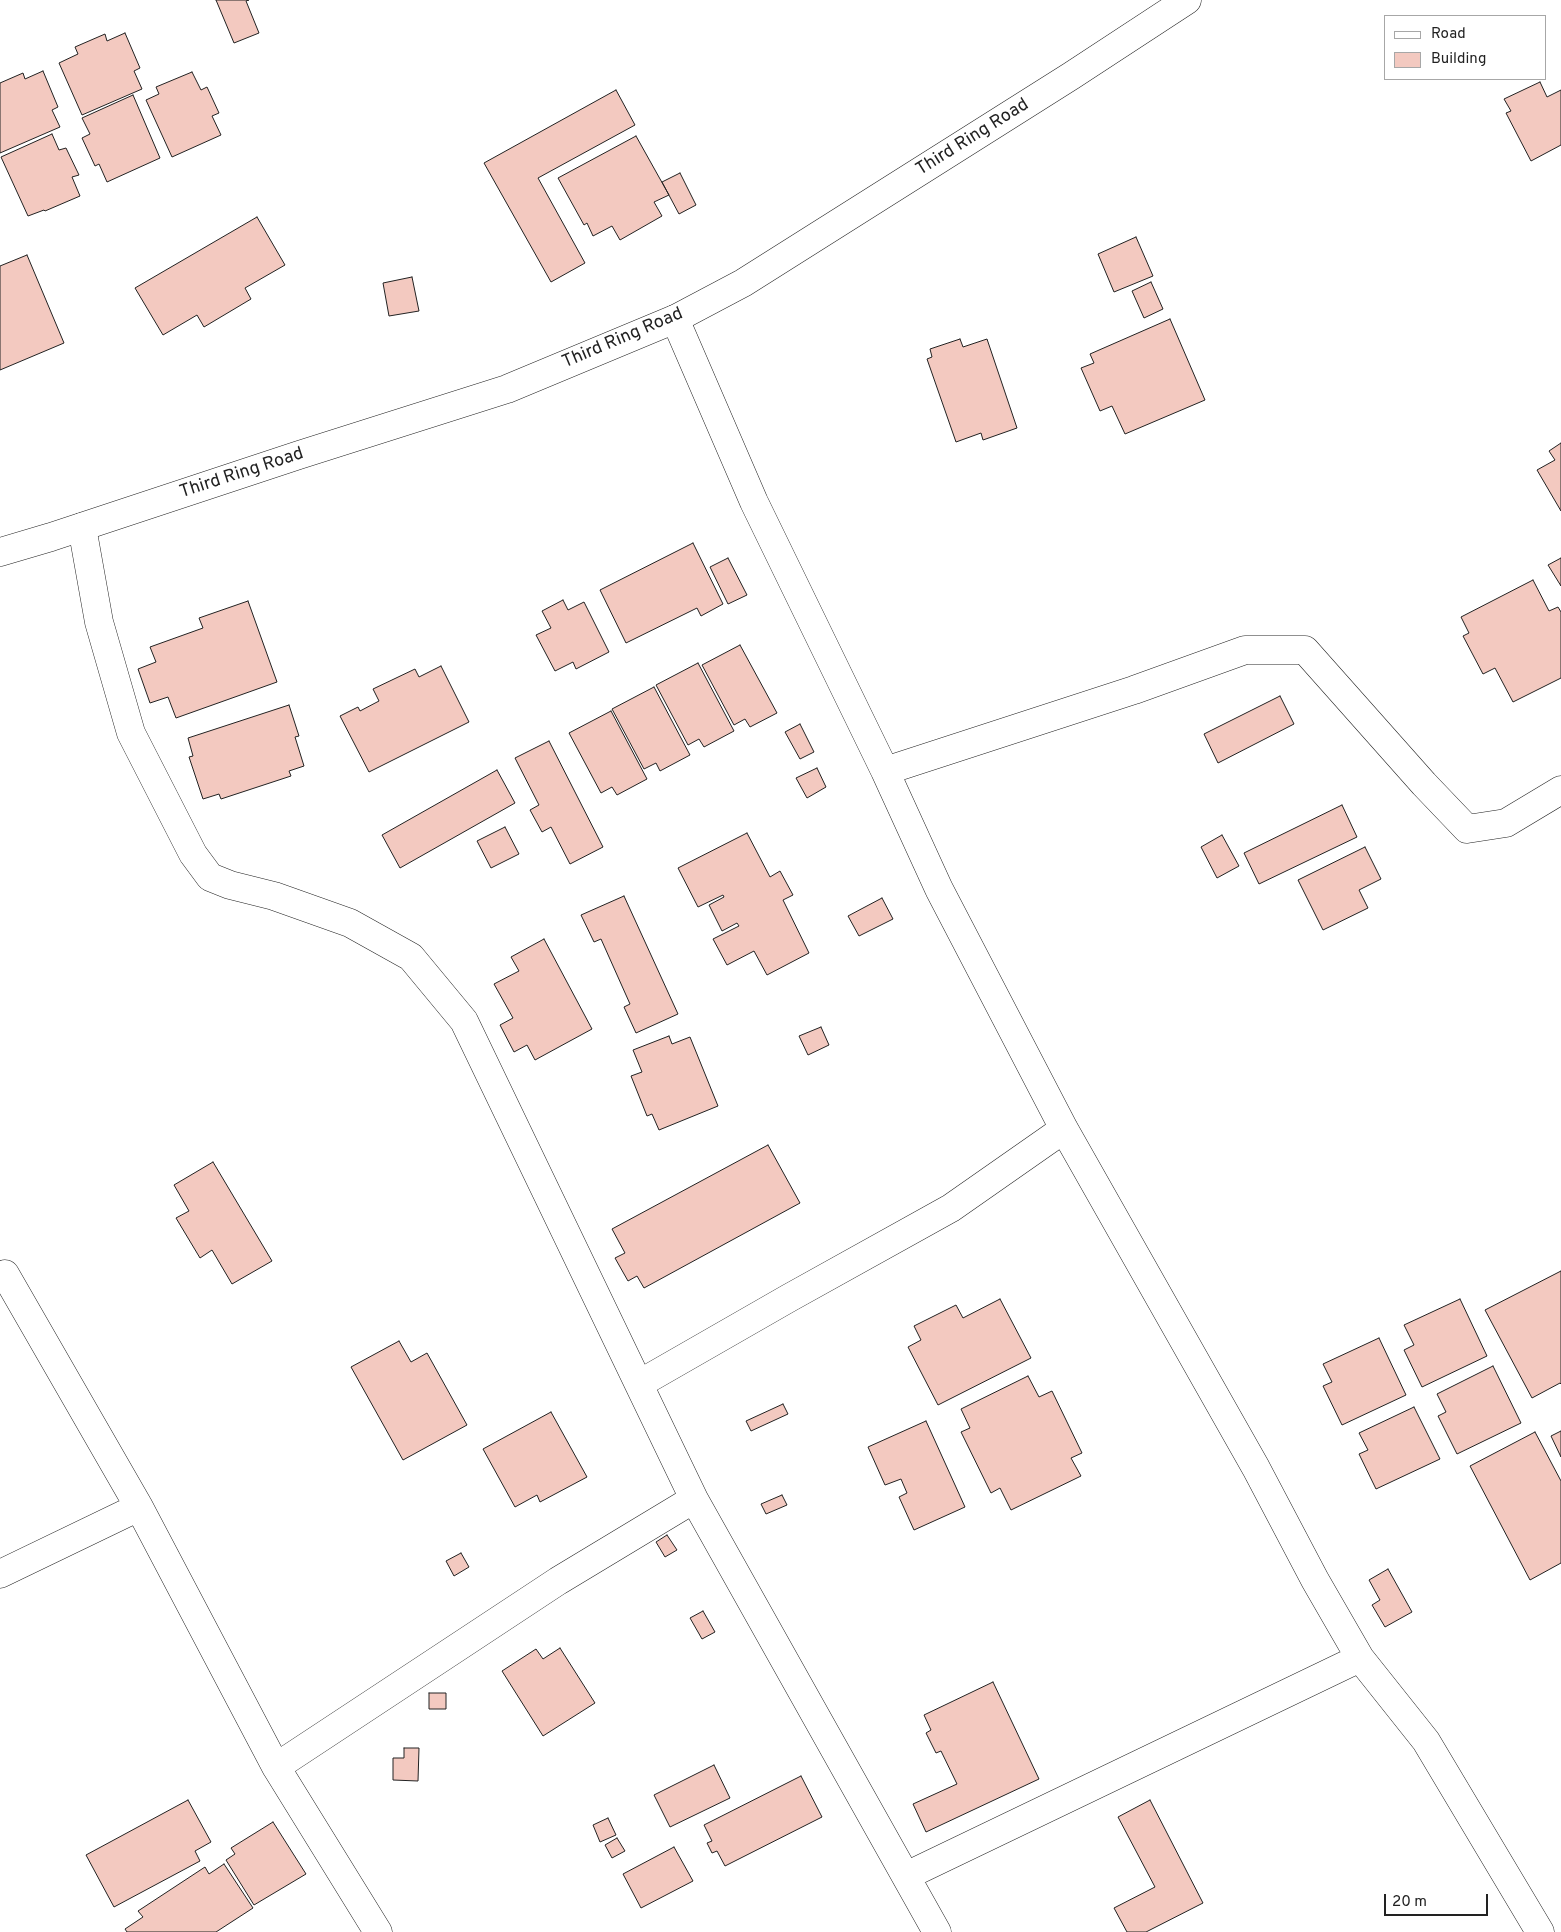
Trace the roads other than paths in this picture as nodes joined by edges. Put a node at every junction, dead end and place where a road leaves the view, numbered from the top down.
1 (1187, 0) edge
2 (675, 319) junction
3 (82, 527) junction
4 (0, 552) edge
5 (885, 771) junction
6 (1561, 790) edge
7 (1064, 1129) junction
8 (6, 1274) dead end
9 (639, 1384) junction
10 (694, 1499) junction
11 (139, 1507) junction
12 (0, 1574) edge
13 (1360, 1658) junction
14 (276, 1767) junction
15 (906, 1876) junction
16 (378, 1932) edge
17 (937, 1932) edge
18 (1540, 1932) edge

1 - 2 street, Third Ring Road
2 - 3 street, Third Ring Road
2 - 5 street
3 - 4 street, Third Ring Road
3 - 9 street
5 - 6 street
5 - 7 street
7 - 9 street
7 - 13 street
8 - 11 street
9 - 10 street
10 - 14 street
10 - 15 street
11 - 12 street
11 - 14 street
13 - 15 street
13 - 18 street
14 - 16 street
15 - 17 street

